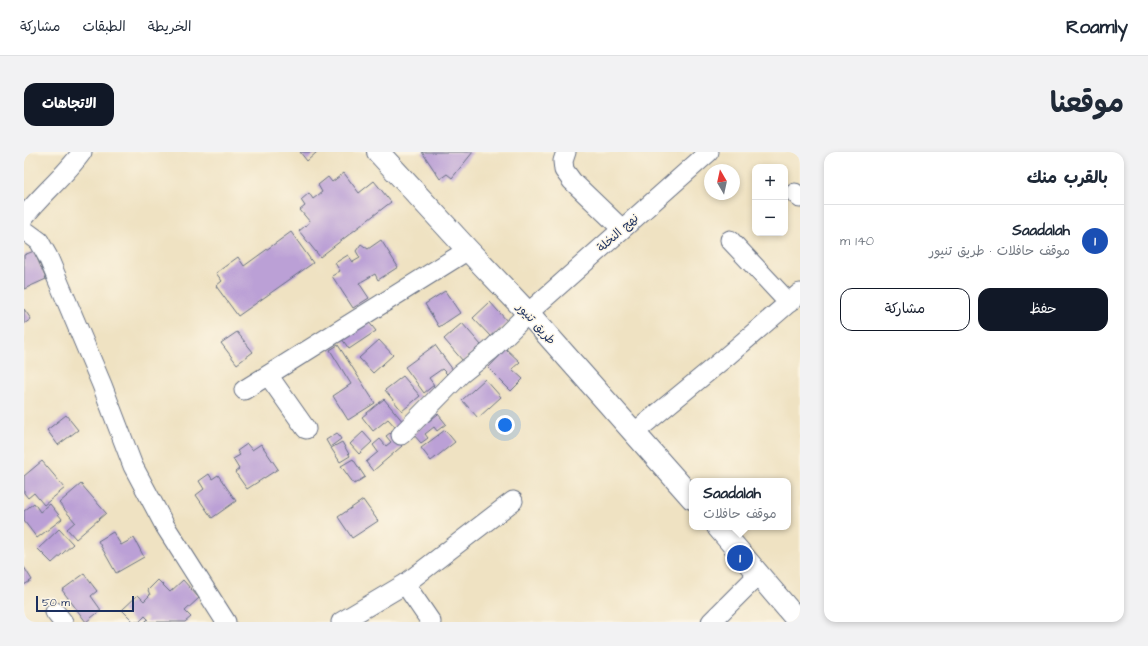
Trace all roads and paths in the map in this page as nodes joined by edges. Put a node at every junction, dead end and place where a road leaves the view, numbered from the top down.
1 (82, 152) edge
2 (378, 152) edge
3 (566, 152) edge
4 (709, 152) edge
5 (24, 217) edge
6 (622, 229) junction
7 (24, 230) edge
8 (730, 240) dead end
9 (468, 250) junction
10 (794, 298) edge
11 (528, 313) junction
12 (268, 375) junction
13 (244, 390) dead end
14 (306, 429) dead end
15 (635, 432) junction
16 (401, 435) dead end
17 (689, 495) edge
18 (513, 501) dead end
19 (721, 530) edge
20 (759, 574) junction
21 (405, 584) junction
22 (226, 622) edge
23 (341, 622) edge
24 (431, 622) edge
25 (710, 622) edge
26 (799, 622) edge

1 - 5 street
2 - 9 main road, طريق تنيور
3 - 6 street
4 - 6 street, نهج النخلة
6 - 11 street, نهج النخلة
7 - 22 street
8 - 10 street
9 - 11 main road, طريق تنيور
9 - 12 street
10 - 15 street
11 - 15 main road, طريق تنيور
11 - 16 street, نهج النخلة
12 - 13 street
12 - 14 street
15 - 17 main road, طريق تنيور
18 - 21 street
19 - 20 main road
20 - 25 street
20 - 26 main road
21 - 23 street
21 - 24 street

